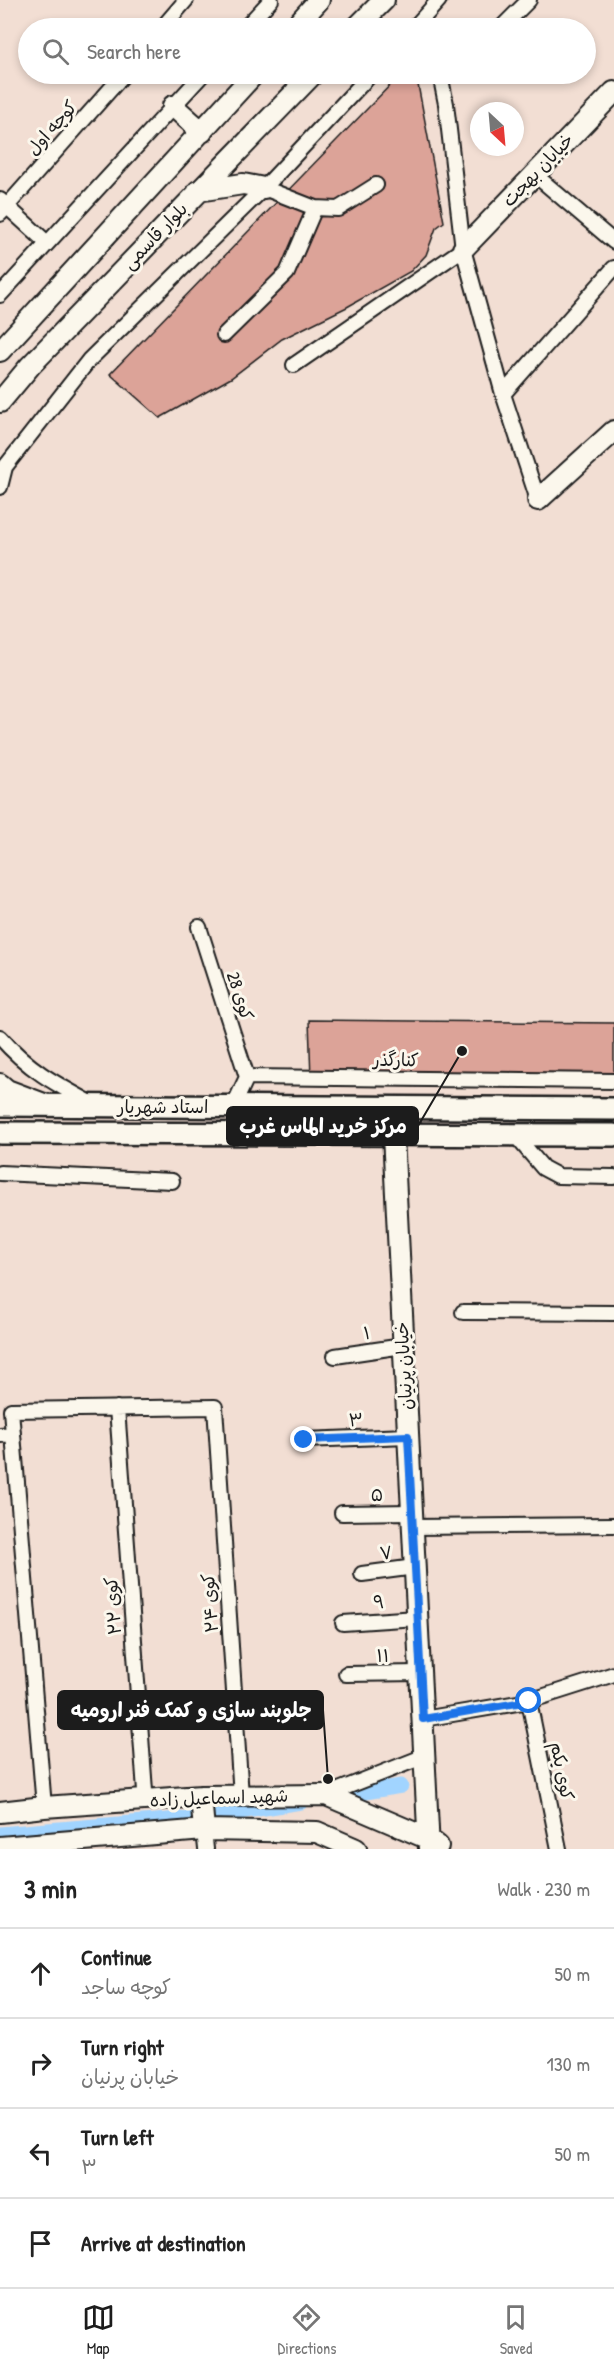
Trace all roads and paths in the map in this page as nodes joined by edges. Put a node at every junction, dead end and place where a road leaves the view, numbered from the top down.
1 (186, 0) edge
2 (271, 0) edge
3 (319, 0) edge
4 (384, 0) edge
5 (439, 0) edge
6 (529, 0) edge
7 (171, 18) edge
8 (254, 18) edge
9 (303, 18) edge
10 (366, 18) edge
11 (426, 18) edge
12 (511, 18) edge
13 (115, 84) edge
14 (194, 84) edge
15 (245, 84) edge
16 (302, 84) edge
17 (362, 84) edge
18 (442, 84) edge
19 (614, 92) edge
20 (173, 106) junction
21 (202, 132) junction
22 (534, 174) junction
23 (376, 185) dead end
24 (264, 188) junction
25 (198, 191) junction
26 (2, 207) edge
27 (315, 208) junction
28 (614, 242) edge
29 (47, 243) junction
30 (463, 249) junction
31 (614, 267) edge
32 (0, 295) edge
33 (224, 335) dead end
34 (0, 351) edge
35 (294, 365) dead end
36 (503, 394) junction
37 (0, 402) edge
38 (614, 431) edge
39 (0, 487) edge
40 (538, 500) joint
41 (199, 927) dead end
42 (0, 1037) edge
43 (247, 1077) junction
44 (614, 1081) edge
45 (0, 1084) edge
46 (0, 1105) edge
47 (49, 1106) junction
48 (98, 1106) junction
49 (233, 1107) junction
50 (614, 1109) edge
51 (0, 1133) edge
52 (393, 1135) junction
53 (515, 1135) junction
54 (614, 1135) edge
55 (0, 1173) edge
56 (614, 1177) edge
57 (172, 1181) dead end
58 (463, 1312) dead end
59 (614, 1313) edge
60 (403, 1346) junction
61 (335, 1356) dead end
62 (117, 1408) junction
63 (7, 1435) edge
64 (408, 1436) junction
65 (304, 1440) dead end
66 (342, 1513) dead end
67 (412, 1520) junction
68 (614, 1525) edge
69 (415, 1567) junction
70 (362, 1574) dead end
71 (417, 1618) junction
72 (344, 1623) dead end
73 (420, 1673) junction
74 (346, 1674) dead end
75 (614, 1674) edge
76 (529, 1701) junction
77 (423, 1719) junction
78 (424, 1756) junction
79 (326, 1795) junction
80 (201, 1796) junction
81 (241, 1796) junction
82 (143, 1801) junction
83 (44, 1806) junction
84 (0, 1812) edge
85 (205, 1840) edge
86 (433, 1846) edge
87 (0, 1847) edge
88 (356, 1849) edge
89 (559, 1849) edge

1 - 7 street
2 - 8 street
3 - 9 street
4 - 10 street
5 - 11 street
6 - 12 street
13 - 26 street, کوچه اول
14 - 20 street
15 - 21 street, بلوار قاسمی
16 - 25 street, بلوار قاسمی
17 - 24 street
18 - 30 street
19 - 22 street, خیابان بهجت
20 - 21 street
20 - 29 street
21 - 34 street, بلوار قاسمی
22 - 28 street
22 - 30 street, خیابان بهجت
23 - 27 street
24 - 25 street
24 - 27 street
24 - 39 street
25 - 37 street, بلوار قاسمی
26 - 29 street
27 - 33 street
29 - 32 street
30 - 35 street
30 - 36 street
31 - 36 street
36 - 40 street
38 - 40 street
41 - 43 street, کوی 28
42 - 48 street
43 - 44 street, کنارگذر
43 - 49 street
45 - 47 street
46 - 47 main road, استاد شهریار
47 - 48 main road, استاد شهریار
48 - 49 main road, استاد شهریار
49 - 50 main road, استاد شهریار
51 - 52 main road, استاد شهریار
52 - 53 main road, استاد شهریار
52 - 60 street, خیابان پرنیان
53 - 54 main road, استاد شهریار
53 - 56 street
55 - 57 street
58 - 59 street
60 - 61 street, ۱
60 - 64 street, خیابان پرنیان
62 - 63 street
62 - 81 street, کوی ۲۴
62 - 82 street, کوی ۲۲
63 - 83 street
64 - 65 street, ۳
64 - 67 street, خیابان پرنیان
66 - 67 street, ۵
67 - 68 street, ۵
67 - 69 street, خیابان پرنیان
69 - 70 street, ۷
69 - 71 street, خیابان پرنیان
71 - 72 street, ۹
71 - 73 street, خیابان پرنیان
73 - 74 street, ۱۱
73 - 77 street, خیابان پرنیان
75 - 76 street
76 - 77 street
76 - 89 street, کوی یکم
77 - 78 street, خیابان پرنیان
78 - 79 street
78 - 86 street, خیابان پرنیان
79 - 81 street, شهید اسماعیل زاده
79 - 86 street, شهید اسماعیل زاده
80 - 81 street, شهید اسماعیل زاده
80 - 82 street, شهید اسماعیل زاده
80 - 85 street
82 - 83 street, شهید اسماعیل زاده
83 - 84 street, شهید اسماعیل زاده
85 - 87 street, شهید اسماعیل زاده
85 - 88 street, شهید اسماعیل زاده

